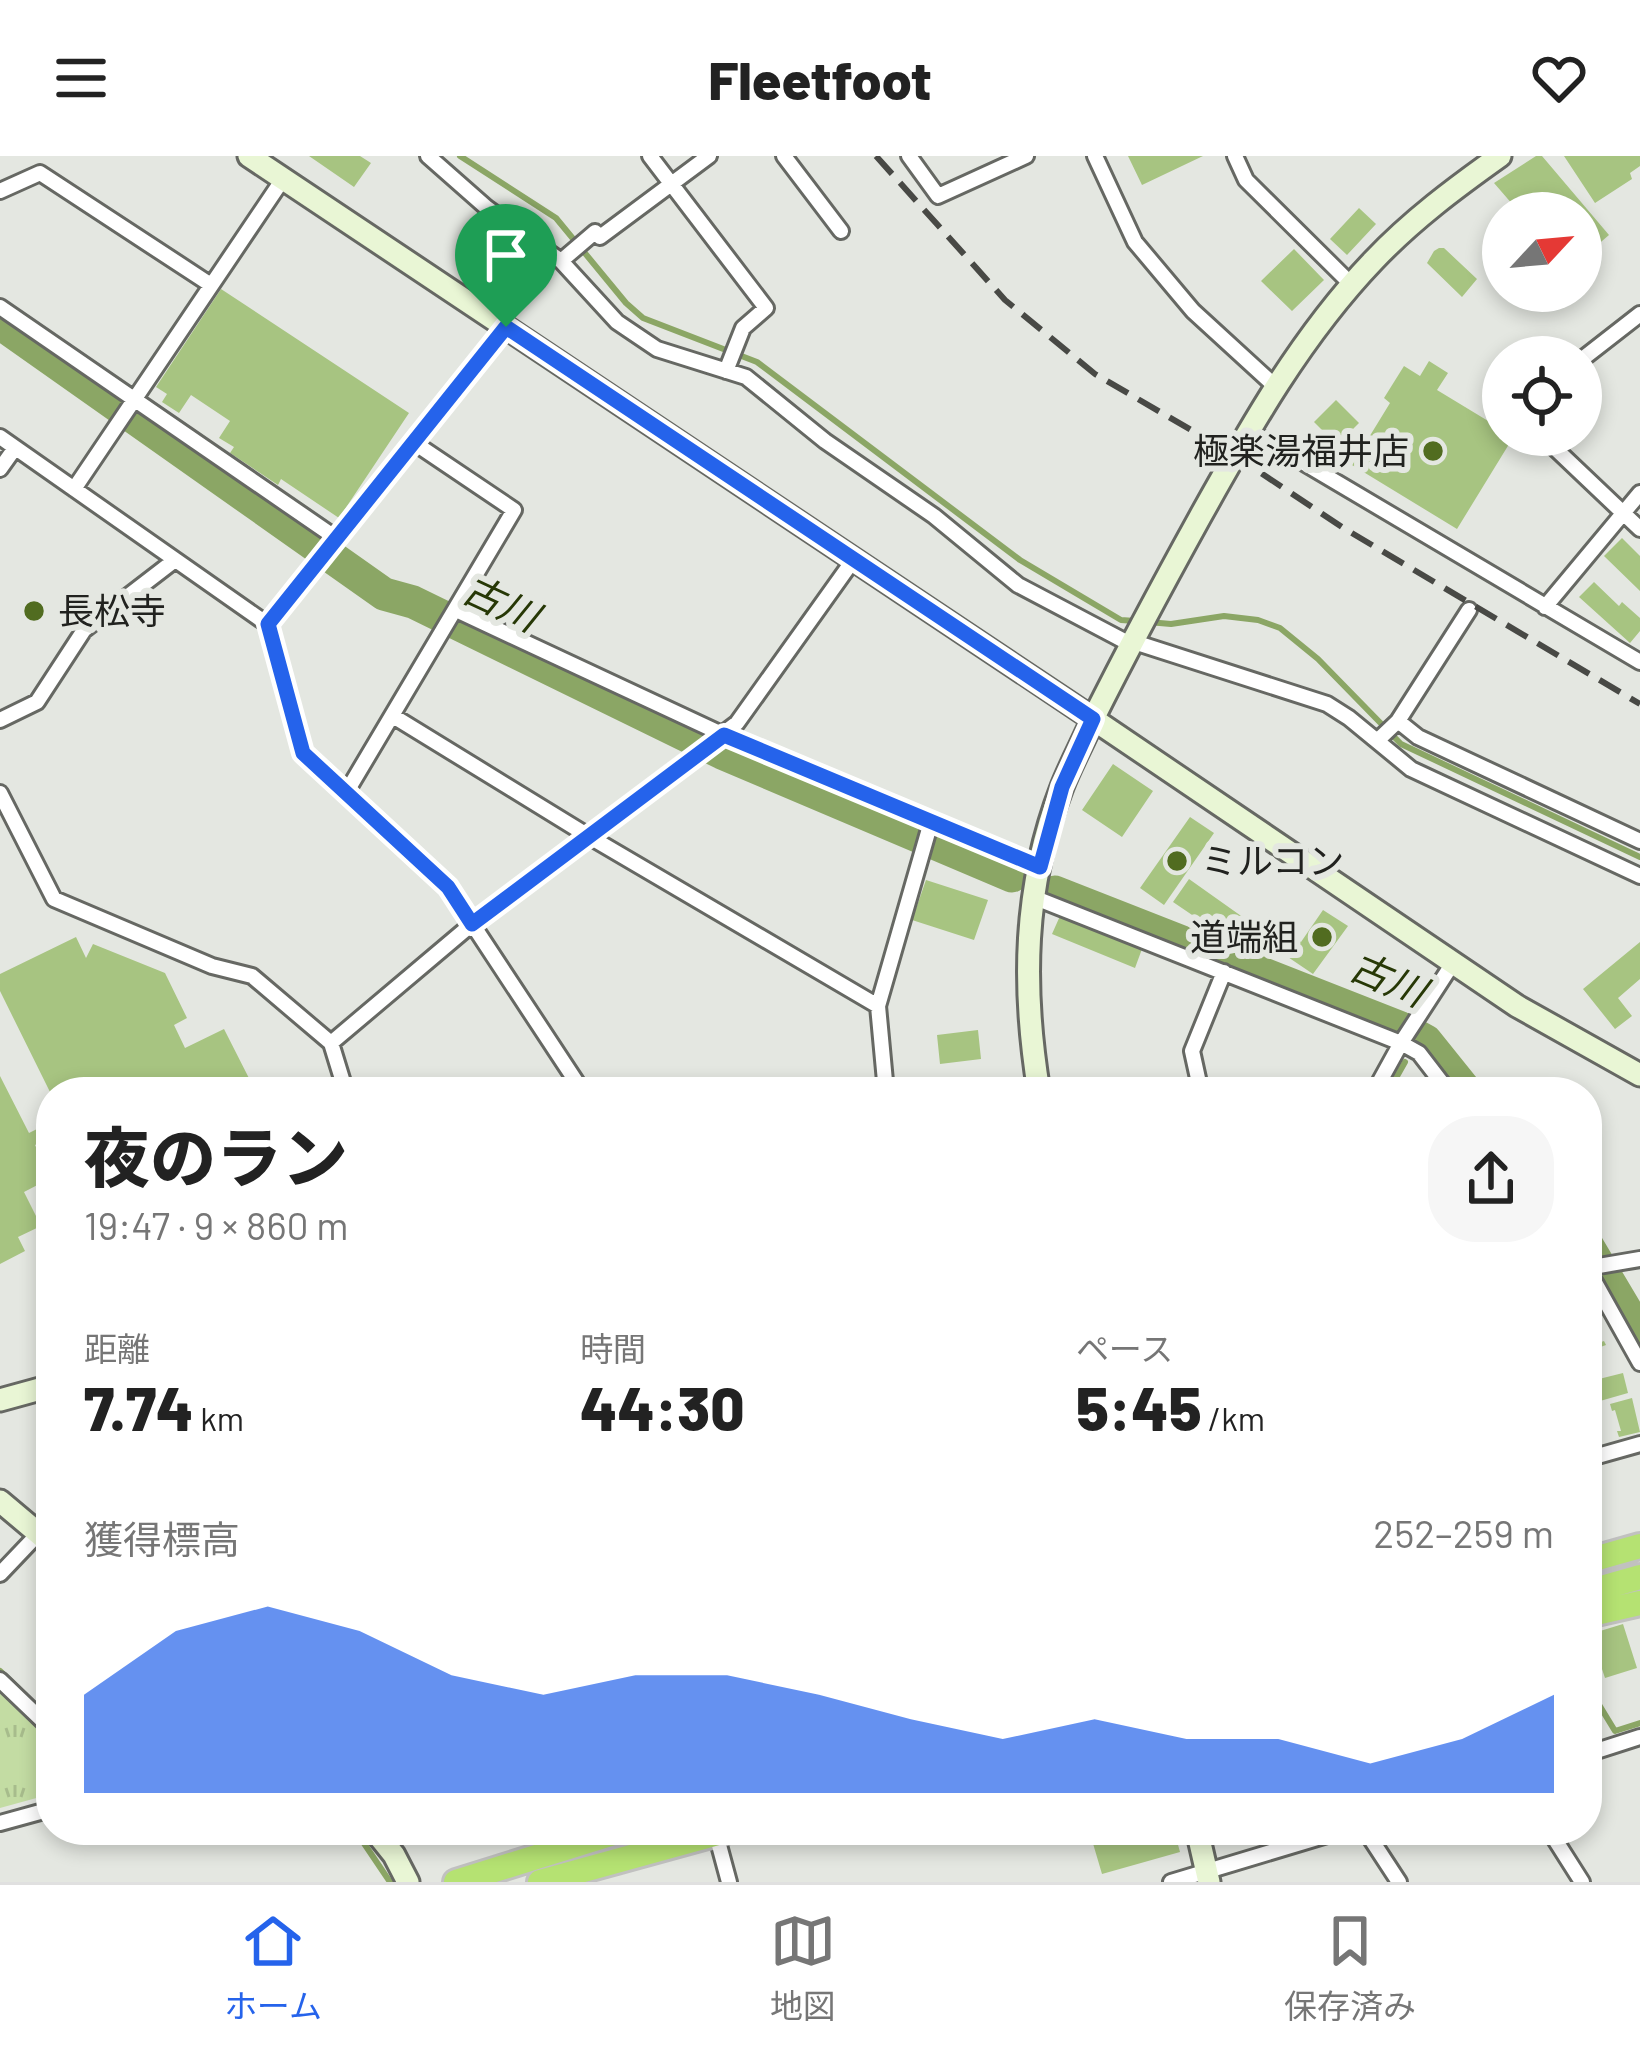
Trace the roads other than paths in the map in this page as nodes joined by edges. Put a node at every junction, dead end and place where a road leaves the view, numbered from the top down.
1 (249, 156) edge
2 (428, 156) edge
3 (650, 156) edge
4 (709, 156) edge
5 (784, 156) edge
6 (909, 156) edge
7 (1026, 156) edge
8 (1095, 156) edge
9 (1235, 156) edge
10 (1500, 156) edge
11 (283, 178) junction
12 (671, 184) junction
13 (0, 191) edge
14 (842, 231) dead end
15 (561, 261) junction
16 (211, 285) junction
17 (1352, 285) junction
18 (0, 308) edge
19 (1640, 314) edge
20 (506, 327) junction
21 (1602, 344) edge
22 (725, 371) junction
23 (1276, 387) junction
24 (134, 400) junction
25 (1250, 431) junction
26 (0, 437) edge
27 (413, 442) junction
28 (15, 448) junction
29 (1563, 456) edge
30 (0, 469) edge
31 (74, 489) junction
32 (1640, 493) edge
33 (1623, 513) junction
34 (1640, 529) edge
35 (336, 538) junction
36 (854, 559) junction
37 (175, 560) junction
38 (1545, 607) junction
39 (456, 610) junction
40 (1468, 610) dead end
41 (268, 624) junction
42 (1131, 643) junction
43 (1640, 662) edge
44 (393, 716) junction
45 (0, 719) edge
46 (1093, 719) junction
47 (1398, 722) junction
48 (724, 735) junction
49 (1377, 741) junction
50 (0, 793) edge
51 (346, 793) junction
52 (932, 822) junction
53 (590, 837) junction
54 (1640, 841) edge
55 (1040, 867) junction
56 (1640, 876) edge
57 (1034, 897) junction
58 (472, 924) junction
59 (1453, 963) junction
60 (1224, 972) junction
61 (878, 1006) junction
62 (332, 1043) junction
63 (1401, 1043) junction
64 (1640, 1075) edge
65 (342, 1077) edge
66 (573, 1077) edge
67 (885, 1077) edge
68 (1037, 1077) edge
69 (1198, 1077) edge
70 (1382, 1077) edge
71 (1437, 1077) edge
72 (1640, 1259) edge
73 (1602, 1265) edge
74 (1602, 1295) edge
75 (1640, 1363) edge
76 (36, 1390) edge
77 (0, 1400) edge
78 (1640, 1444) edge
79 (1602, 1455) edge
80 (0, 1501) edge
81 (36, 1529) edge
82 (36, 1544) edge
83 (1640, 1546) edge
84 (1602, 1557) edge
85 (0, 1574) edge
86 (1640, 1577) edge
87 (1602, 1588) edge
88 (1640, 1603) edge
89 (1602, 1612) edge
90 (0, 1680) edge
91 (36, 1714) edge
92 (1640, 1737) edge
93 (1602, 1749) edge
94 (36, 1813) edge
95 (0, 1823) edge
96 (386, 1845) edge
97 (575, 1845) edge
98 (675, 1845) edge
99 (724, 1845) edge
100 (1200, 1845) edge
101 (1300, 1845) edge
102 (1375, 1845) edge
103 (1559, 1845) edge
104 (1207, 1877) edge
105 (408, 1882) edge
106 (456, 1882) edge
107 (540, 1882) edge
108 (729, 1882) edge
109 (1172, 1882) edge
110 (1399, 1882) edge
111 (1582, 1882) edge

1 - 11 street
2 - 15 street
3 - 12 street
4 - 12 street
5 - 14 street
6 - 7 street
8 - 23 street
9 - 17 street
10 - 17 street
11 - 16 street
11 - 20 street
12 - 15 street
12 - 22 street
13 - 16 street
15 - 22 street
16 - 24 street
17 - 23 street
18 - 24 street
19 - 21 street
20 - 27 street
20 - 36 street
22 - 42 street
23 - 25 street
24 - 31 street
24 - 35 street
25 - 38 street
25 - 42 street
26 - 28 street
27 - 35 street
27 - 39 street
28 - 30 street
28 - 31 street
29 - 33 street
31 - 37 street
32 - 33 street
33 - 34 street
33 - 38 street
35 - 41 street
36 - 46 street
36 - 48 street
37 - 41 street
37 - 45 street
38 - 43 street
39 - 44 street
39 - 48 street
40 - 47 street
41 - 51 street
42 - 46 street
42 - 49 street
44 - 51 street
44 - 53 street
46 - 55 street
46 - 59 street
47 - 49 street
47 - 54 street
48 - 52 street
48 - 53 street
49 - 56 street
50 - 62 street
51 - 58 street
52 - 55 street
52 - 61 street
53 - 58 street
53 - 61 street
55 - 57 street
57 - 60 street
57 - 68 street
58 - 62 street
58 - 66 street
59 - 63 street
59 - 64 street
60 - 63 street
60 - 69 street
61 - 67 street
62 - 65 street
63 - 70 street
63 - 71 street
72 - 73 street
74 - 75 street
76 - 77 street
78 - 79 street
80 - 81 street
82 - 85 street
83 - 84 highway
86 - 87 highway
88 - 89 highway
90 - 91 street
92 - 93 street
94 - 95 street
96 - 105 street
97 - 106 highway
98 - 107 highway
99 - 108 street
100 - 104 street
101 - 104 street
102 - 110 street
103 - 111 street
104 - 109 street

